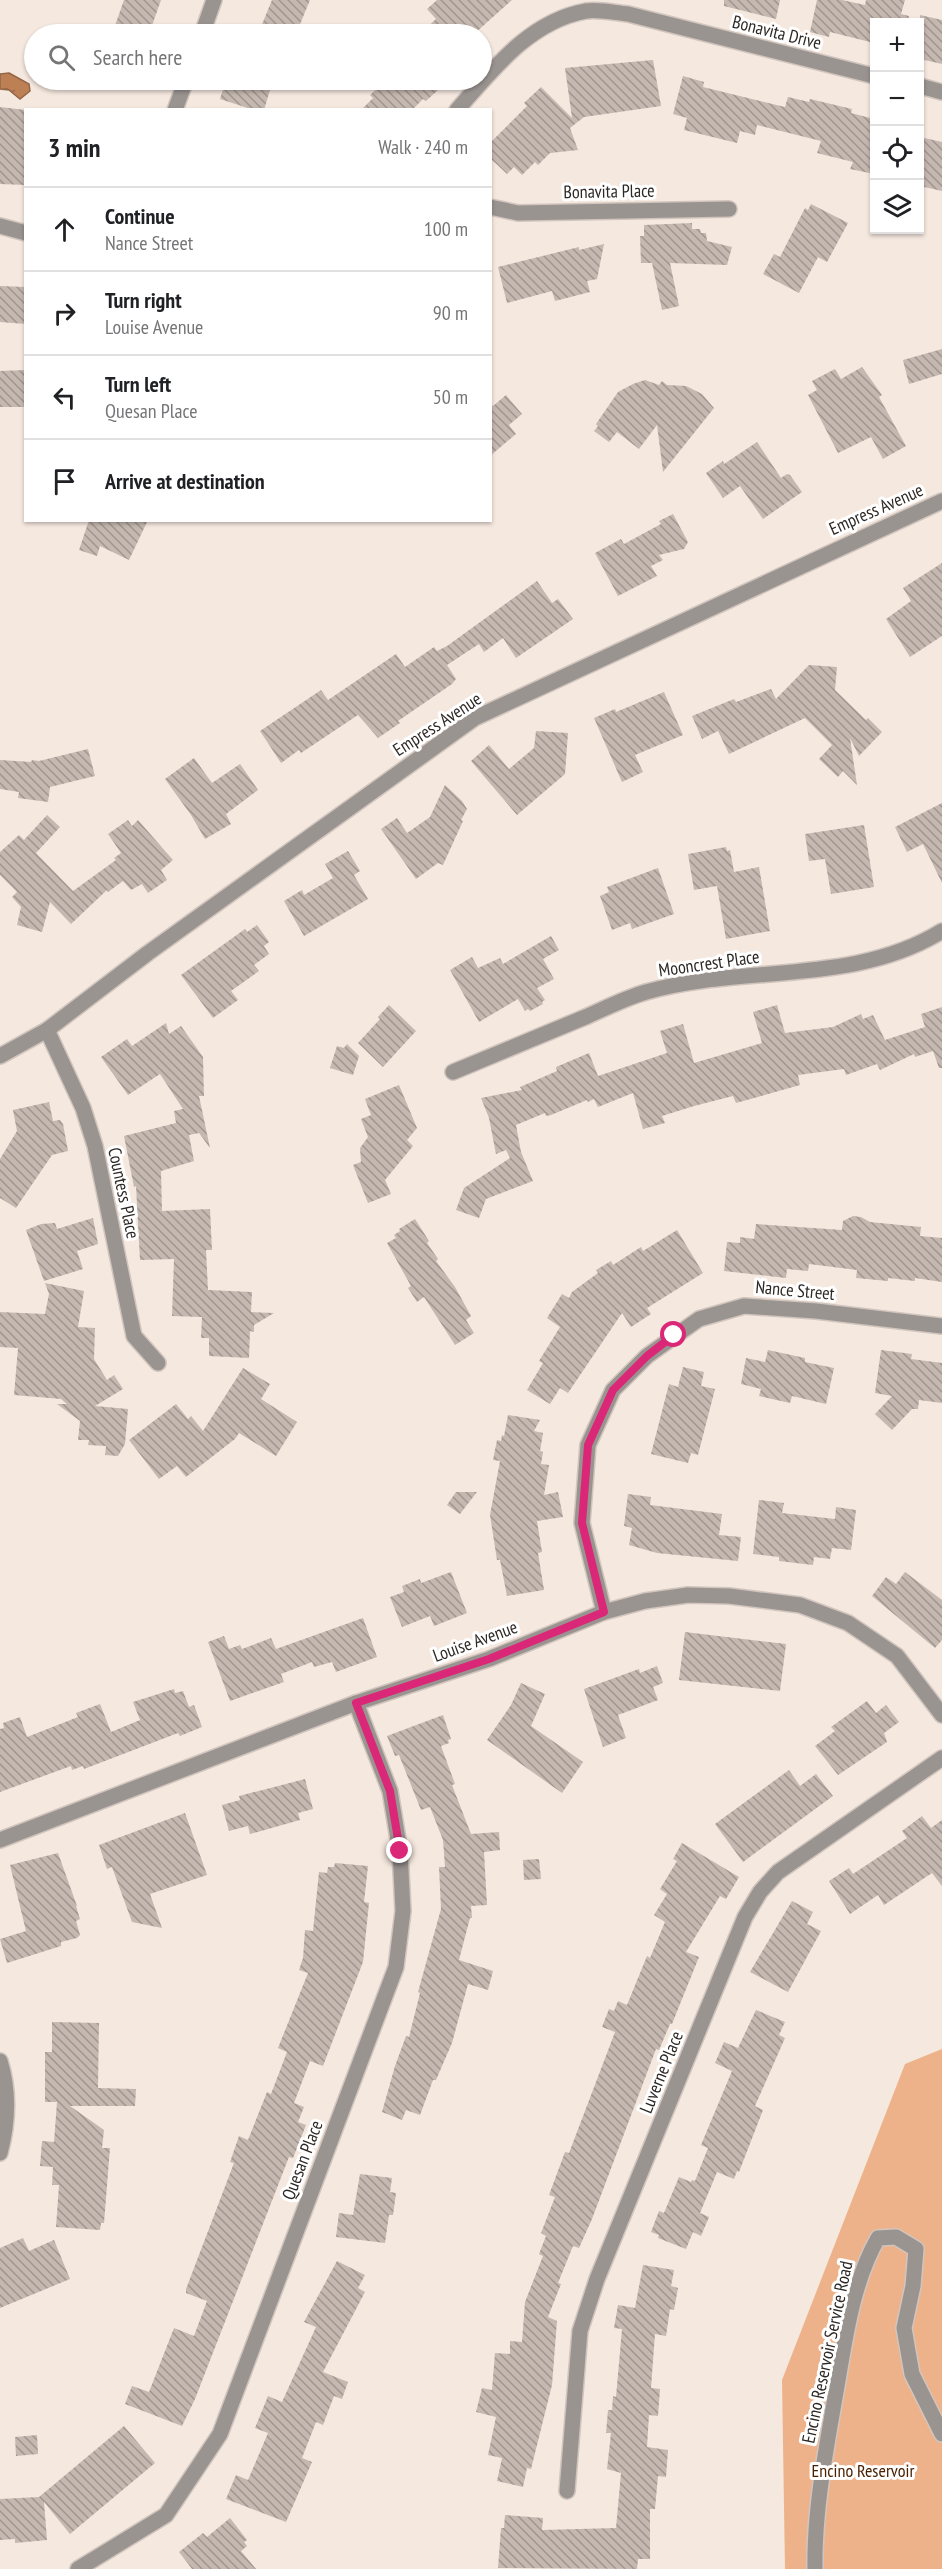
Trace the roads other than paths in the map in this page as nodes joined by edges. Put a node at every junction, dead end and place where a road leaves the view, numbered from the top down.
1 (214, 0) edge
2 (206, 24) edge
3 (492, 71) edge
4 (870, 75) edge
5 (924, 87) edge
6 (182, 90) edge
7 (475, 90) edge
8 (942, 92) edge
9 (176, 108) edge
10 (459, 108) edge
11 (492, 207) edge
12 (729, 209) dead end
13 (0, 226) edge
14 (24, 232) edge
15 (942, 501) edge
16 (942, 931) edge
17 (47, 1030) junction
18 (0, 1056) edge
19 (453, 1072) dead end
20 (942, 1326) edge
21 (158, 1364) dead end
22 (604, 1612) junction
23 (356, 1703) junction
24 (942, 1715) edge
25 (942, 1758) edge
26 (0, 1840) edge
27 (0, 2061) edge
28 (0, 2153) edge
29 (942, 2434) edge
30 (567, 2491) dead end
31 (78, 2569) edge
32 (815, 2569) edge

1 - 2 street
3 - 4 street, Bonavita Drive
5 - 8 street
6 - 9 street
7 - 10 street, Bonavita Drive
11 - 12 street, Bonavita Place
13 - 14 street
15 - 17 street, Empress Avenue
16 - 19 street, Mooncrest Place
17 - 18 street, Empress Avenue
17 - 21 street, Countess Place
20 - 22 street, Nance Street
22 - 23 street, Louise Avenue
22 - 24 street, Louise Avenue
23 - 26 street, Louise Avenue
23 - 31 street, Quesan Place
25 - 30 street, Luverne Place
27 - 28 street
29 - 32 street, Encino Reservoir Service Road

